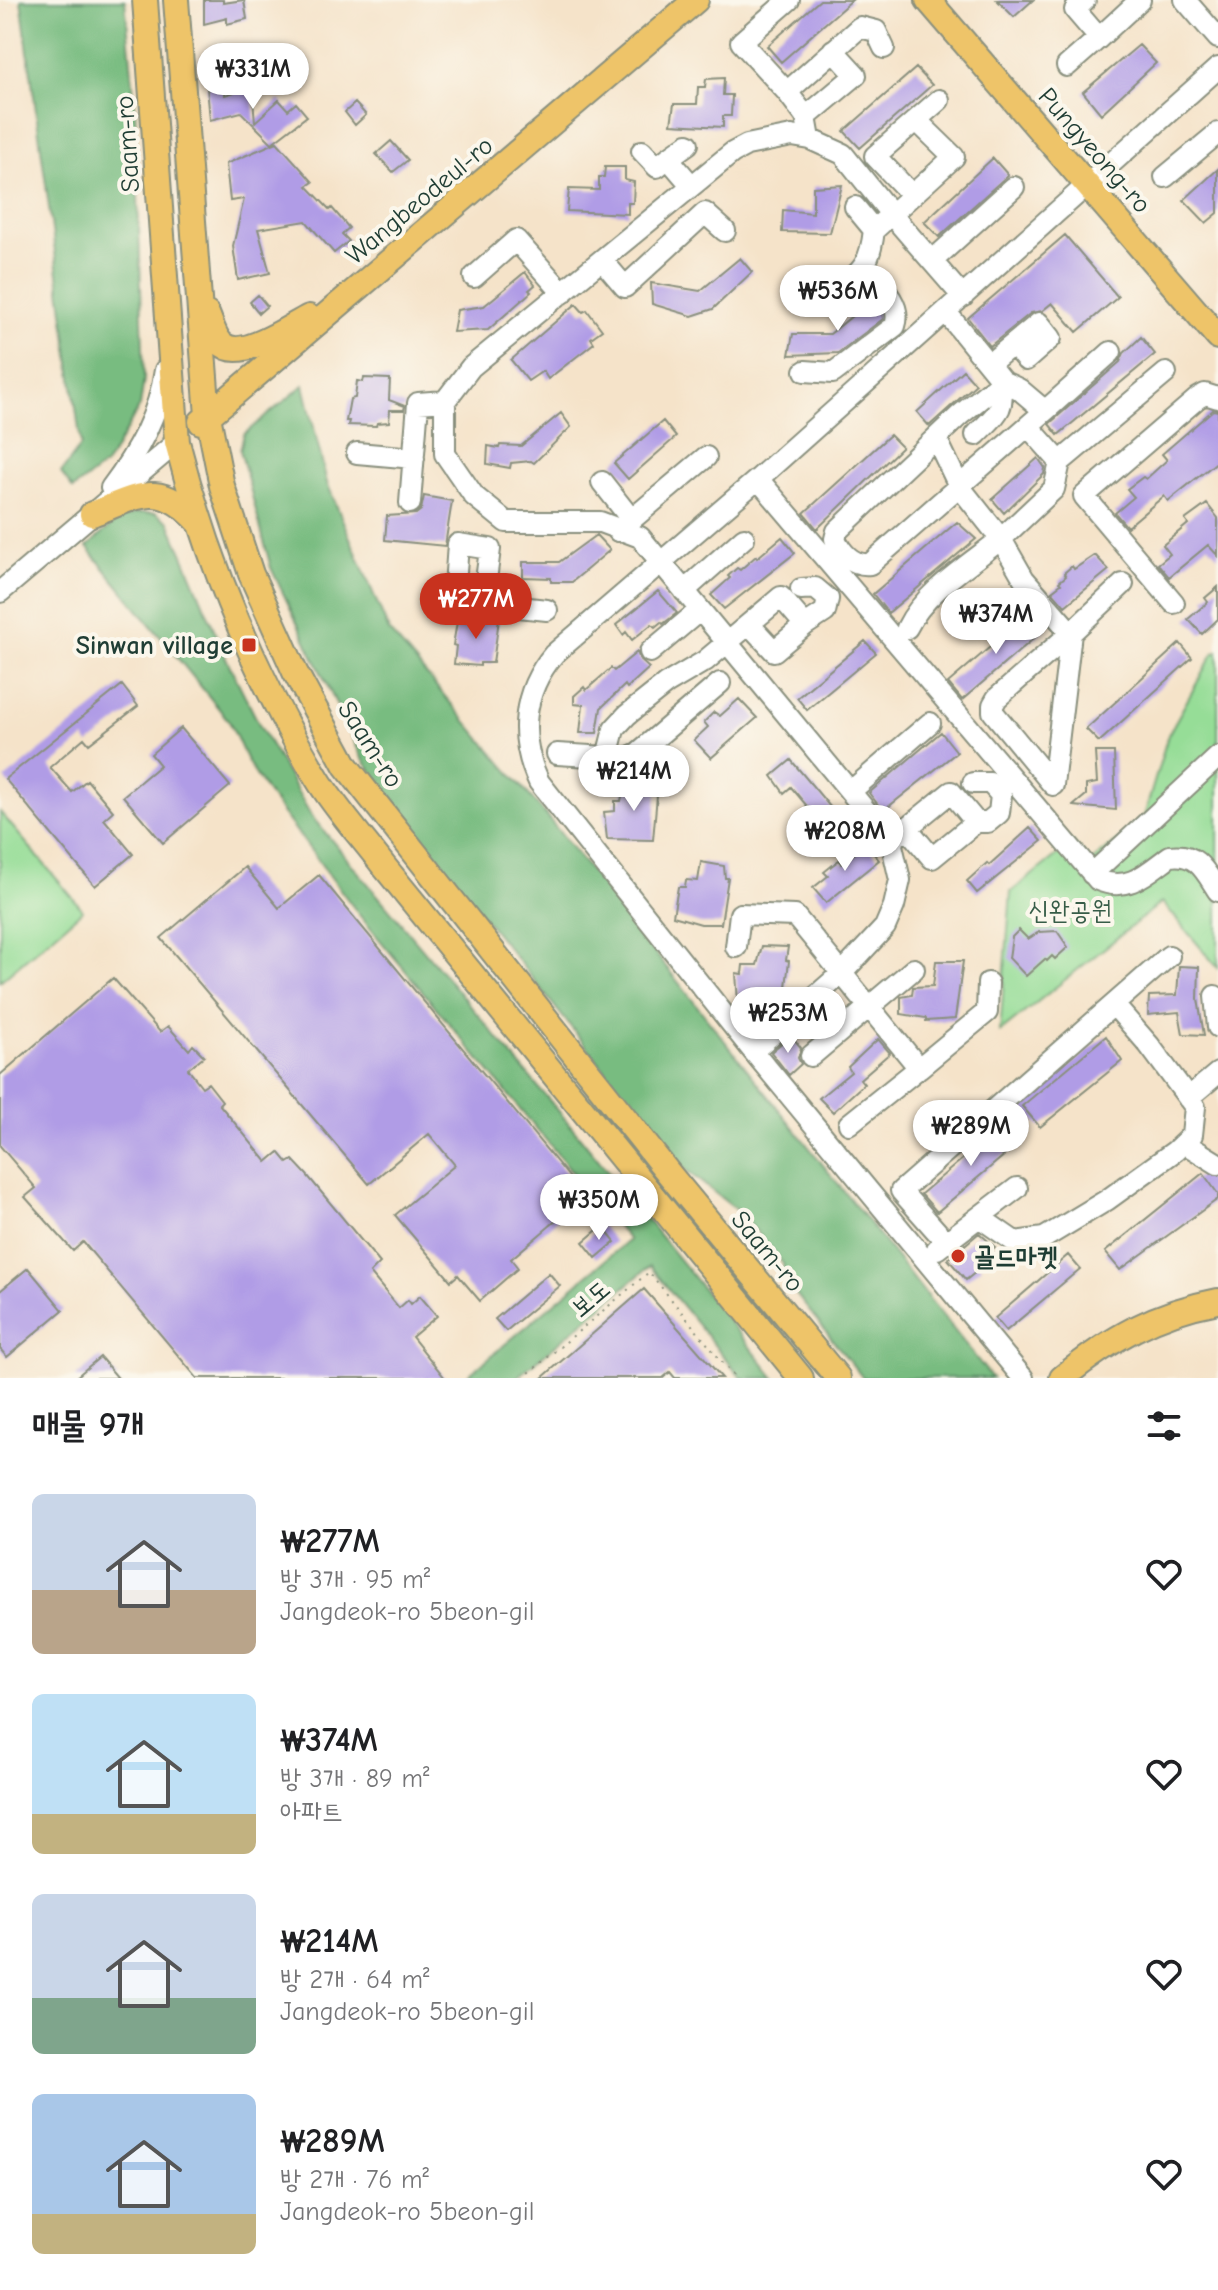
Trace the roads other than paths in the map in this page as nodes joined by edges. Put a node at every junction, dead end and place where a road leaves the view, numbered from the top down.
1 (145, 0) edge
2 (176, 0) edge
3 (696, 0) edge
4 (789, 0) edge
5 (928, 0) edge
6 (1085, 0) edge
7 (1140, 0) edge
8 (1185, 0) edge
9 (1099, 38) junction
10 (1218, 38) edge
11 (884, 48) dead end
12 (833, 50) junction
13 (1067, 66) dead end
14 (1218, 68) edge
15 (787, 92) junction
16 (939, 100) dead end
17 (806, 117) junction
18 (916, 120) junction
19 (1218, 133) edge
20 (810, 139) junction
21 (688, 144) dead end
22 (642, 151) dead end
23 (668, 158) junction
24 (1165, 177) dead end
25 (1087, 184) junction
26 (691, 185) junction
27 (1014, 187) dead end
28 (912, 195) junction
29 (855, 207) dead end
30 (891, 214) junction
31 (874, 230) junction
32 (725, 231) dead end
33 (602, 260) junction
34 (932, 261) junction
35 (864, 268) junction
36 (474, 277) dead end
37 (837, 292) dead end
38 (563, 293) junction
39 (199, 297) junction
40 (347, 297) junction
41 (963, 297) junction
42 (946, 312) junction
43 (1218, 337) edge
44 (169, 338) junction
45 (1013, 345) dead end
46 (1111, 352) dead end
47 (989, 364) junction
48 (805, 371) dead end
49 (1166, 373) dead end
50 (1000, 382) junction
51 (1218, 398) edge
52 (445, 401) junction
53 (1045, 411) junction
54 (208, 416) junction
55 (1028, 426) junction
56 (976, 435) dead end
57 (936, 438) junction
58 (177, 442) junction
59 (357, 453) dead end
60 (706, 457) dead end
61 (414, 458) junction
62 (1060, 462) junction
63 (758, 479) junction
64 (602, 482) dead end
65 (959, 486) junction
66 (410, 503) dead end
67 (92, 514) junction
68 (506, 522) junction
69 (200, 524) junction
70 (624, 525) junction
71 (744, 538) dead end
72 (1001, 539) junction
73 (490, 549) junction
74 (660, 563) junction
75 (1123, 584) dead end
76 (801, 589) dead end
77 (684, 591) junction
78 (0, 592) edge
79 (1174, 603) dead end
80 (483, 604) junction
81 (547, 610) dead end
82 (700, 610) junction
83 (749, 624) junction
84 (805, 625) junction
85 (907, 628) dead end
86 (1071, 633) junction
87 (728, 643) junction
88 (650, 652) dead end
89 (720, 683) dead end
90 (930, 723) dead end
91 (557, 754) dead end
92 (607, 757) junction
93 (1218, 757) edge
94 (973, 783) dead end
95 (851, 791) junction
96 (976, 822) junction
97 (899, 834) junction
98 (1092, 874) junction
99 (1217, 885) edge
100 (736, 947) dead end
101 (1169, 956) dead end
102 (914, 969) dead end
103 (842, 973) junction
104 (988, 983) dead end
105 (1215, 996) dead end
106 (1114, 1005) junction
107 (870, 1006) junction
108 (1218, 1027) edge
109 (753, 1051) junction
110 (811, 1056) dead end
111 (919, 1068) junction
112 (1218, 1073) edge
113 (1188, 1098) junction
114 (849, 1124) dead end
115 (1184, 1143) junction
116 (1218, 1164) edge
117 (1017, 1188) dead end
118 (979, 1217) junction
119 (946, 1242) junction
120 (924, 1258) junction
121 (1218, 1301) edge
122 (801, 1378) edge
123 (838, 1378) edge
124 (1023, 1378) edge
125 (1062, 1378) edge

1 - 44 main road, Saam-ro
2 - 39 main road, Saam-ro
3 - 40 main road, Wangbeodeul-ro
4 - 15 street
5 - 25 main road, Pungyeong-ro
6 - 9 street
7 - 9 street
8 - 10 street
9 - 13 street
11 - 12 street
12 - 15 street
12 - 17 street
14 - 25 street
15 - 17 street
16 - 18 street
17 - 20 street
18 - 28 street
18 - 28 street
19 - 24 street
20 - 26 street
20 - 30 street
21 - 23 street
22 - 23 street
23 - 26 street
25 - 41 street
25 - 43 main road, Pungyeong-ro
26 - 33 street
27 - 34 street
28 - 30 street
29 - 31 street
30 - 31 street
30 - 34 street
31 - 35 street
32 - 33 street
33 - 38 street
34 - 41 street
35 - 37 street
35 - 48 street
36 - 38 street
38 - 52 street
39 - 40 main road
39 - 54 main road, Saam-ro
40 - 54 main road, Wangbeodeul-ro
41 - 42 street
42 - 47 street
42 - 63 street
44 - 58 main road, Saam-ro
44 - 67 street
45 - 47 street
46 - 53 street
47 - 50 street
49 - 62 street
50 - 53 street
50 - 56 street
50 - 57 street
51 - 79 street
52 - 61 street
52 - 68 street
53 - 55 street
54 - 58 main road, Wangbeodeul-ro
54 - 123 main road, Saam-ro
55 - 62 street
55 - 65 street
57 - 65 street
57 - 65 street
58 - 67 street
58 - 69 main road, Saam-ro
59 - 61 street
60 - 70 street
61 - 66 street
62 - 72 street
63 - 74 street
63 - 98 street
64 - 70 street
65 - 72 street
67 - 69 main road
67 - 78 street
68 - 70 street
68 - 73 street
69 - 122 main road, Saam-ro
70 - 74 street
71 - 77 street
72 - 85 street
72 - 86 street
73 - 80 street
73 - 80 street
74 - 77 street
74 - 109 street
75 - 86 street
76 - 84 street
77 - 82 street
80 - 81 street
82 - 87 street
82 - 88 street
83 - 84 street
83 - 84 street
83 - 87 street
86 - 86 street
87 - 92 street
87 - 95 street
89 - 92 street
90 - 95 street
91 - 92 street
93 - 98 street
94 - 96 street
95 - 97 street
96 - 97 street
96 - 97 street
97 - 103 street
98 - 99 street
100 - 103 street
101 - 106 street
102 - 107 street
103 - 107 street
103 - 109 street
104 - 111 street
105 - 108 street
106 - 113 street
106 - 119 street
107 - 110 street
107 - 111 street
109 - 120 street
111 - 114 street
112 - 113 street
113 - 115 street
115 - 116 street
115 - 118 street
117 - 118 street
118 - 119 street
119 - 120 street
120 - 124 street
121 - 125 main road

